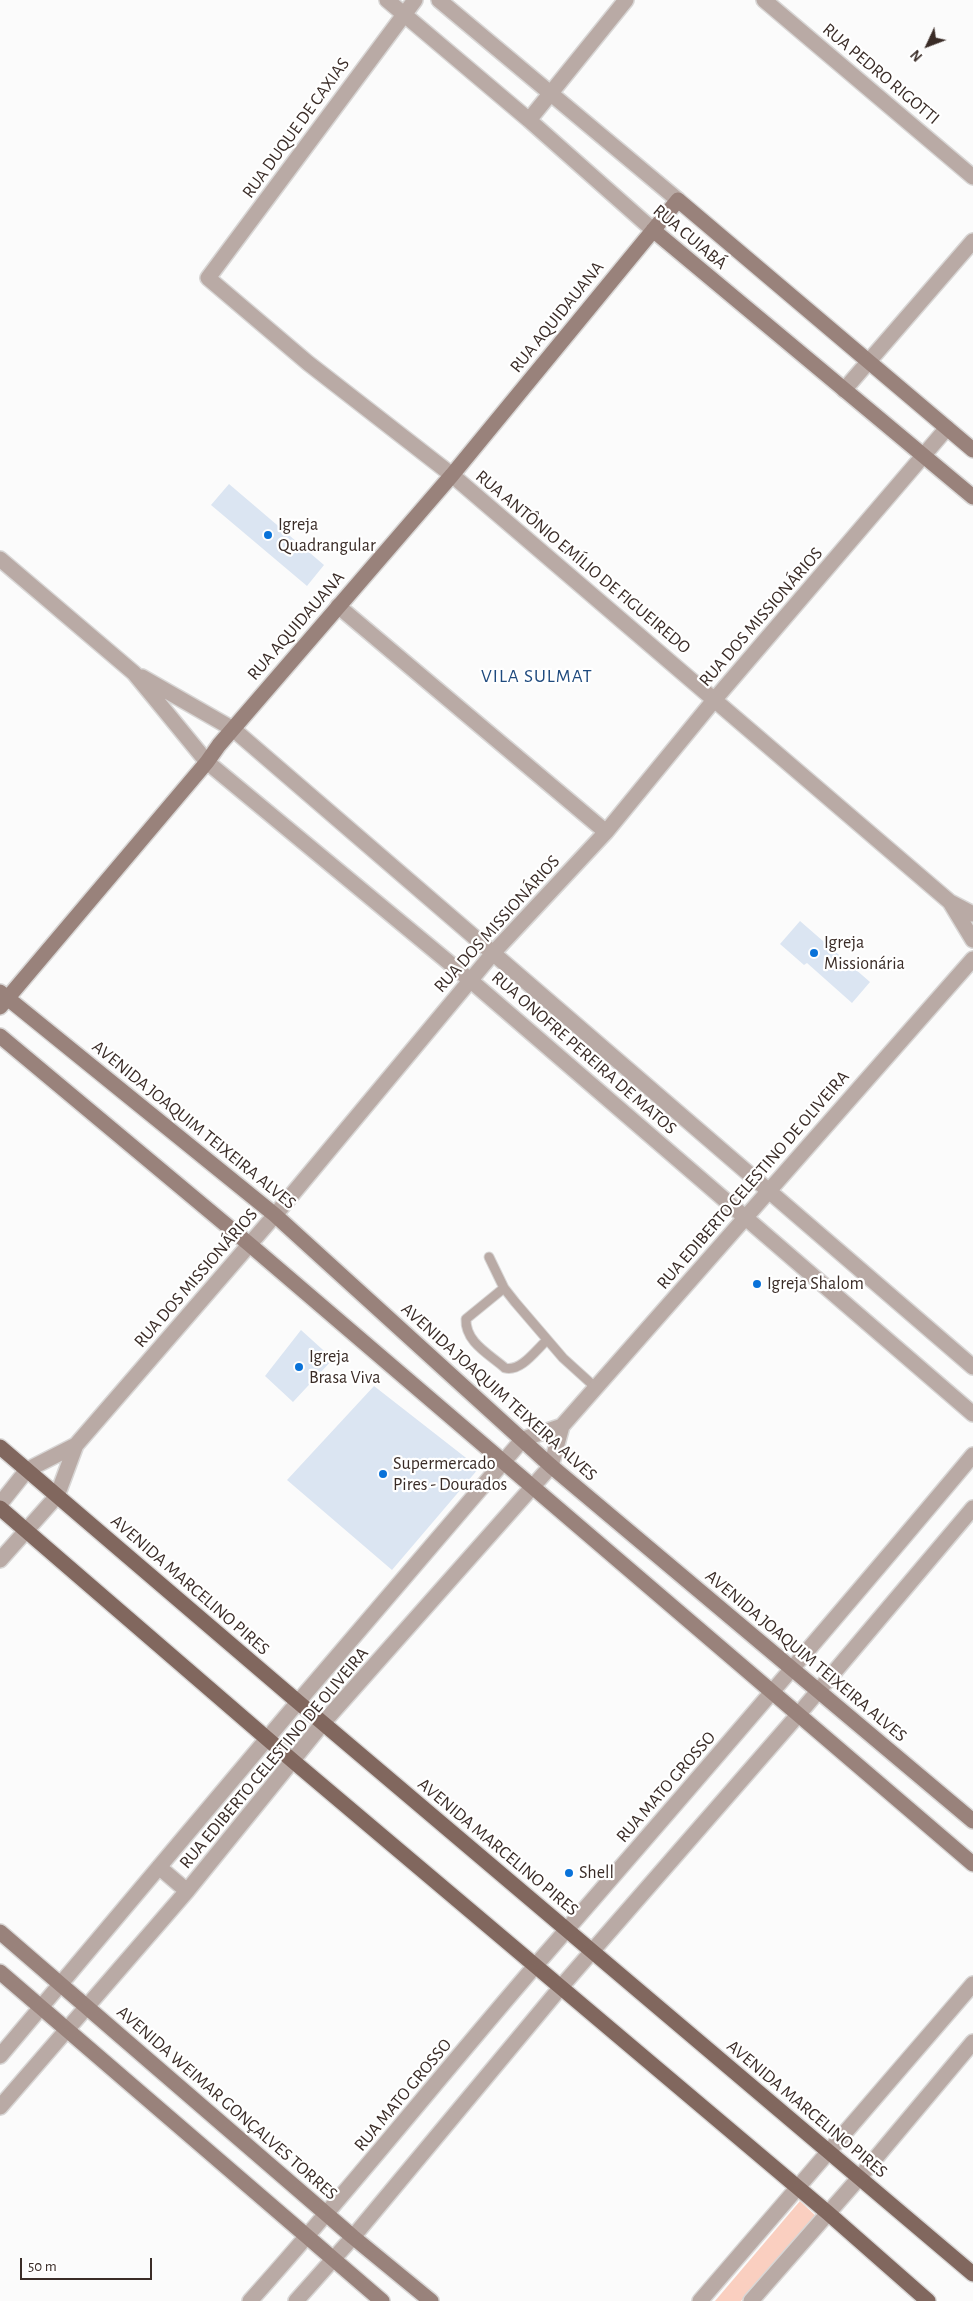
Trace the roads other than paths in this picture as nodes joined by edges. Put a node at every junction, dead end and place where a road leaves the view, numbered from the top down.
1 (387, 0) edge
2 (415, 0) edge
3 (439, 0) edge
4 (626, 0) edge
5 (764, 0) edge
6 (404, 14) junction
7 (552, 92) junction
8 (529, 120) junction
9 (973, 177) edge
10 (678, 200) junction
11 (653, 230) junction
12 (973, 241) edge
13 (208, 278) joint
14 (869, 362) junction
15 (844, 390) junction
16 (947, 428) junction
17 (973, 450) edge
18 (923, 455) junction
19 (452, 475) junction
20 (973, 498) edge
21 (0, 559) edge
22 (338, 606) junction
23 (134, 673) junction
24 (715, 699) junction
25 (233, 729) junction
26 (207, 762) junction
27 (606, 832) junction
28 (950, 902) junction
29 (973, 914) edge
30 (973, 940) edge
31 (494, 952) junction
32 (973, 959) edge
33 (470, 980) junction
34 (3, 999) edge
35 (0, 1036) edge
36 (769, 1190) junction
37 (275, 1215) junction
38 (746, 1217) junction
39 (249, 1244) junction
40 (489, 1257) dead end
41 (504, 1288) junction
42 (547, 1340) junction
43 (973, 1367) edge
44 (595, 1387) junction
45 (973, 1414) edge
46 (562, 1426) junction
47 (523, 1439) junction
48 (76, 1445) junction
49 (0, 1447) edge
50 (973, 1455) edge
51 (502, 1463) junction
52 (551, 1466) junction
53 (26, 1470) junction
54 (532, 1488) junction
55 (57, 1496) junction
56 (0, 1506) edge
57 (973, 1508) edge
58 (26, 1530) junction
59 (0, 1560) edge
60 (794, 1669) junction
61 (819, 1690) junction
62 (772, 1693) junction
63 (298, 1702) junction
64 (798, 1715) junction
65 (324, 1723) junction
66 (268, 1738) junction
67 (293, 1761) junction
68 (973, 1821) edge
69 (973, 1864) edge
70 (159, 1867) junction
71 (187, 1891) junction
72 (567, 1931) junction
73 (0, 1932) edge
74 (592, 1952) junction
75 (536, 1965) junction
76 (0, 1972) edge
77 (60, 1984) junction
78 (973, 1984) edge
79 (561, 1987) junction
80 (41, 2007) junction
81 (87, 2007) junction
82 (67, 2030) junction
83 (973, 2042) edge
84 (0, 2056) edge
85 (0, 2107) edge
86 (829, 2153) junction
87 (859, 2178) junction
88 (799, 2189) junction
89 (828, 2213) junction
90 (326, 2214) junction
91 (353, 2237) junction
92 (307, 2238) junction
93 (333, 2261) junction
94 (973, 2274) edge
95 (250, 2301) edge
96 (296, 2301) edge
97 (382, 2301) edge
98 (432, 2301) edge
99 (700, 2301) edge
100 (751, 2301) edge
101 (928, 2301) edge

1 - 6 street, RUA CUIABÁ
2 - 6 street, RUA DUQUE DE CAXIAS
3 - 7 street, RUA CUIABÁ
4 - 7 street
5 - 9 street, RUA PEDRO RIGOTTI
6 - 8 street, RUA CUIABÁ
6 - 13 street, RUA DUQUE DE CAXIAS
7 - 8 street
7 - 10 street, RUA CUIABÁ
8 - 11 street, RUA CUIABÁ
10 - 11 main road, RUA AQUIDAUANA
10 - 14 main road, RUA CUIABÁ
11 - 15 main road, RUA CUIABÁ
11 - 19 main road, RUA AQUIDAUANA
12 - 14 street
13 - 19 street, RUA ANTÔNIO EMÍLIO DE FIGUEIREDO
14 - 15 street
14 - 16 main road, RUA CUIABÁ
15 - 18 main road, RUA CUIABÁ
16 - 17 main road, RUA CUIABÁ
16 - 18 street, RUA DOS MISSIONÁRIOS
18 - 20 main road, RUA CUIABÁ
18 - 24 street, RUA DOS MISSIONÁRIOS
19 - 22 main road, RUA AQUIDAUANA
19 - 24 street, RUA ANTÔNIO EMÍLIO DE FIGUEIREDO
21 - 23 street, RUA ONOFRE PEREIRA DE MATOS
22 - 25 main road, RUA AQUIDAUANA
22 - 27 street
23 - 25 street, RUA ONOFRE PEREIRA DE MATOS
23 - 26 street, RUA ONOFRE PEREIRA DE MATOS
24 - 27 street, RUA DOS MISSIONÁRIOS
24 - 28 street, RUA ANTÔNIO EMÍLIO DE FIGUEIREDO
25 - 26 main road, RUA AQUIDAUANA
25 - 31 street, RUA ONOFRE PEREIRA DE MATOS
26 - 33 street, RUA ONOFRE PEREIRA DE MATOS
26 - 34 main road, RUA AQUIDAUANA
27 - 31 street, RUA DOS MISSIONÁRIOS
28 - 29 street, RUA ANTÔNIO EMÍLIO DE FIGUEIREDO
28 - 30 street, RUA ANTÔNIO EMÍLIO DE FIGUEIREDO
31 - 33 street, RUA DOS MISSIONÁRIOS
31 - 36 street, RUA ONOFRE PEREIRA DE MATOS
32 - 36 street, RUA EDIBERTO CELESTINO DE OLIVEIRA
33 - 37 street, RUA DOS MISSIONÁRIOS
33 - 38 street, RUA ONOFRE PEREIRA DE MATOS
34 - 37 main road, AVENIDA JOAQUIM TEIXEIRA ALVES
35 - 39 main road
36 - 38 street, RUA EDIBERTO CELESTINO DE OLIVEIRA
36 - 43 street, RUA ONOFRE PEREIRA DE MATOS
37 - 39 street, RUA DOS MISSIONÁRIOS
37 - 47 main road, AVENIDA JOAQUIM TEIXEIRA ALVES
38 - 44 street, RUA EDIBERTO CELESTINO DE OLIVEIRA
38 - 45 street, RUA ONOFRE PEREIRA DE MATOS
39 - 48 street, RUA DOS MISSIONÁRIOS
39 - 51 main road
40 - 41 lane
41 - 42 lane
41 - 42 lane
42 - 44 lane
44 - 46 street, RUA EDIBERTO CELESTINO DE OLIVEIRA
46 - 47 street
46 - 52 street, RUA EDIBERTO CELESTINO DE OLIVEIRA
47 - 51 street, RUA EDIBERTO CELESTINO DE OLIVEIRA
47 - 52 main road, AVENIDA JOAQUIM TEIXEIRA ALVES
48 - 53 street, RUA DOS MISSIONÁRIOS
48 - 55 street, RUA DOS MISSIONÁRIOS
49 - 53 main road, AVENIDA MARCELINO PIRES
50 - 60 street, RUA MATO GROSSO
51 - 54 main road
51 - 63 street, RUA EDIBERTO CELESTINO DE OLIVEIRA
52 - 54 street, RUA EDIBERTO CELESTINO DE OLIVEIRA
52 - 60 main road, AVENIDA JOAQUIM TEIXEIRA ALVES
53 - 55 main road, AVENIDA MARCELINO PIRES
53 - 56 street, RUA DOS MISSIONÁRIOS
54 - 62 main road
54 - 65 street, RUA EDIBERTO CELESTINO DE OLIVEIRA
55 - 58 street, RUA DOS MISSIONÁRIOS
55 - 63 main road, AVENIDA MARCELINO PIRES
56 - 58 main road
57 - 61 street
58 - 59 street, RUA DOS MISSIONÁRIOS
58 - 66 main road
60 - 61 main road, AVENIDA JOAQUIM TEIXEIRA ALVES
60 - 62 street, RUA MATO GROSSO
61 - 64 street
61 - 68 main road, AVENIDA JOAQUIM TEIXEIRA ALVES
62 - 64 main road
62 - 72 street, RUA MATO GROSSO
63 - 65 main road, AVENIDA MARCELINO PIRES
63 - 66 street, RUA EDIBERTO CELESTINO DE OLIVEIRA
64 - 69 main road
64 - 74 street
65 - 67 street, RUA EDIBERTO CELESTINO DE OLIVEIRA
65 - 72 main road, AVENIDA MARCELINO PIRES
66 - 67 main road
66 - 70 street, RUA EDIBERTO CELESTINO DE OLIVEIRA
67 - 71 street, RUA EDIBERTO CELESTINO DE OLIVEIRA
67 - 75 main road
70 - 71 street
70 - 77 street, RUA EDIBERTO CELESTINO DE OLIVEIRA
71 - 81 street, RUA EDIBERTO CELESTINO DE OLIVEIRA
72 - 74 main road, AVENIDA MARCELINO PIRES
72 - 75 street, RUA MATO GROSSO
73 - 77 main road, AVENIDA WEIMAR GONÇALVES TORRES
74 - 79 street
74 - 86 main road, AVENIDA MARCELINO PIRES
75 - 79 main road
75 - 90 street, RUA MATO GROSSO
76 - 80 main road
77 - 80 street, RUA EDIBERTO CELESTINO DE OLIVEIRA
77 - 81 main road, AVENIDA WEIMAR GONÇALVES TORRES
78 - 86 street
79 - 88 main road
79 - 91 street
80 - 82 main road
80 - 84 street, RUA EDIBERTO CELESTINO DE OLIVEIRA
81 - 82 street, RUA EDIBERTO CELESTINO DE OLIVEIRA
81 - 90 main road, AVENIDA WEIMAR GONÇALVES TORRES
82 - 85 street, RUA EDIBERTO CELESTINO DE OLIVEIRA
82 - 92 main road
83 - 87 street
86 - 87 main road, AVENIDA MARCELINO PIRES
86 - 88 street
87 - 89 street
87 - 94 main road, AVENIDA MARCELINO PIRES
88 - 89 main road
88 - 99 street
89 - 100 street
89 - 101 main road
90 - 91 main road, AVENIDA WEIMAR GONÇALVES TORRES
90 - 92 street, RUA MATO GROSSO
91 - 93 street
91 - 98 main road, AVENIDA WEIMAR GONÇALVES TORRES
92 - 93 main road
92 - 95 street, RUA MATO GROSSO
93 - 96 street
93 - 97 main road

